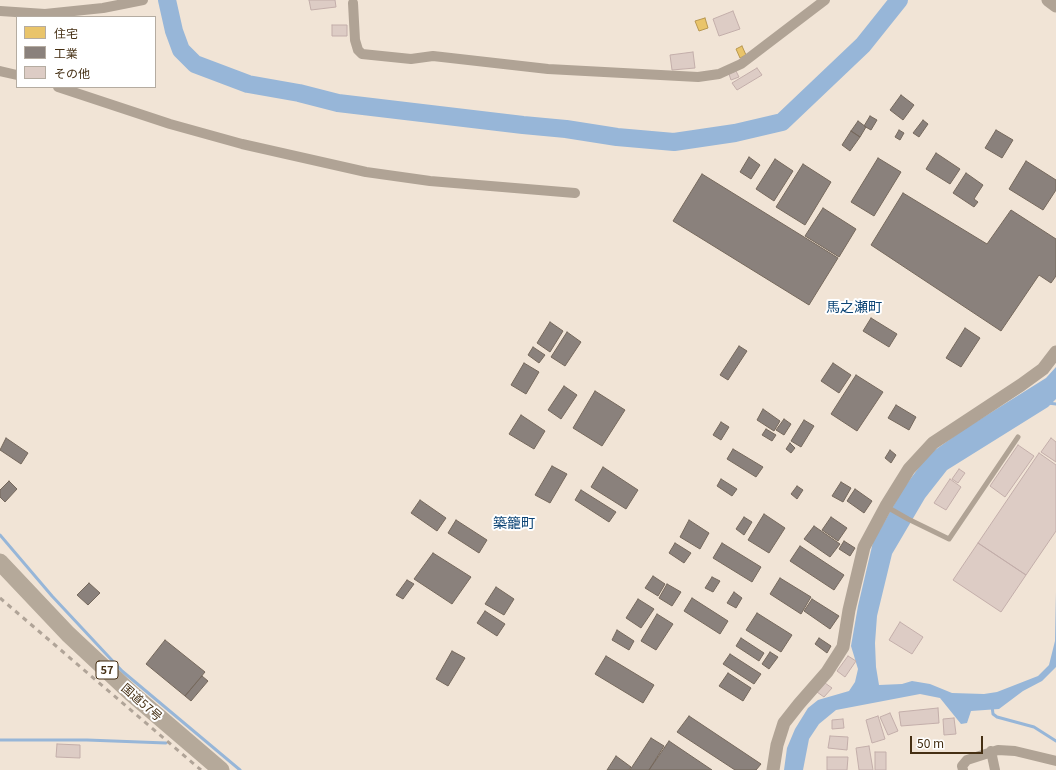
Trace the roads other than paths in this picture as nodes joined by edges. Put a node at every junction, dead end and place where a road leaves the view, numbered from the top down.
1 (143, 0) edge
2 (825, 0) edge
3 (1048, 0) edge
4 (353, 3) dead end
5 (1056, 6) edge
6 (0, 11) edge
7 (0, 70) edge
8 (16, 76) edge
9 (61, 88) edge
10 (575, 193) dead end
11 (1056, 352) edge
12 (1018, 437) dead end
13 (888, 507) junction
14 (0, 562) edge
15 (992, 752) junction
16 (1056, 761) edge
17 (221, 770) edge
18 (773, 770) edge
19 (963, 770) edge
20 (996, 770) edge

1 - 6 street
2 - 4 street
3 - 5 street
7 - 8 street
9 - 10 street
11 - 13 street
12 - 13 lane
13 - 18 street
14 - 17 highway, 国道57号 / 57
15 - 16 street
15 - 19 street
15 - 20 street

